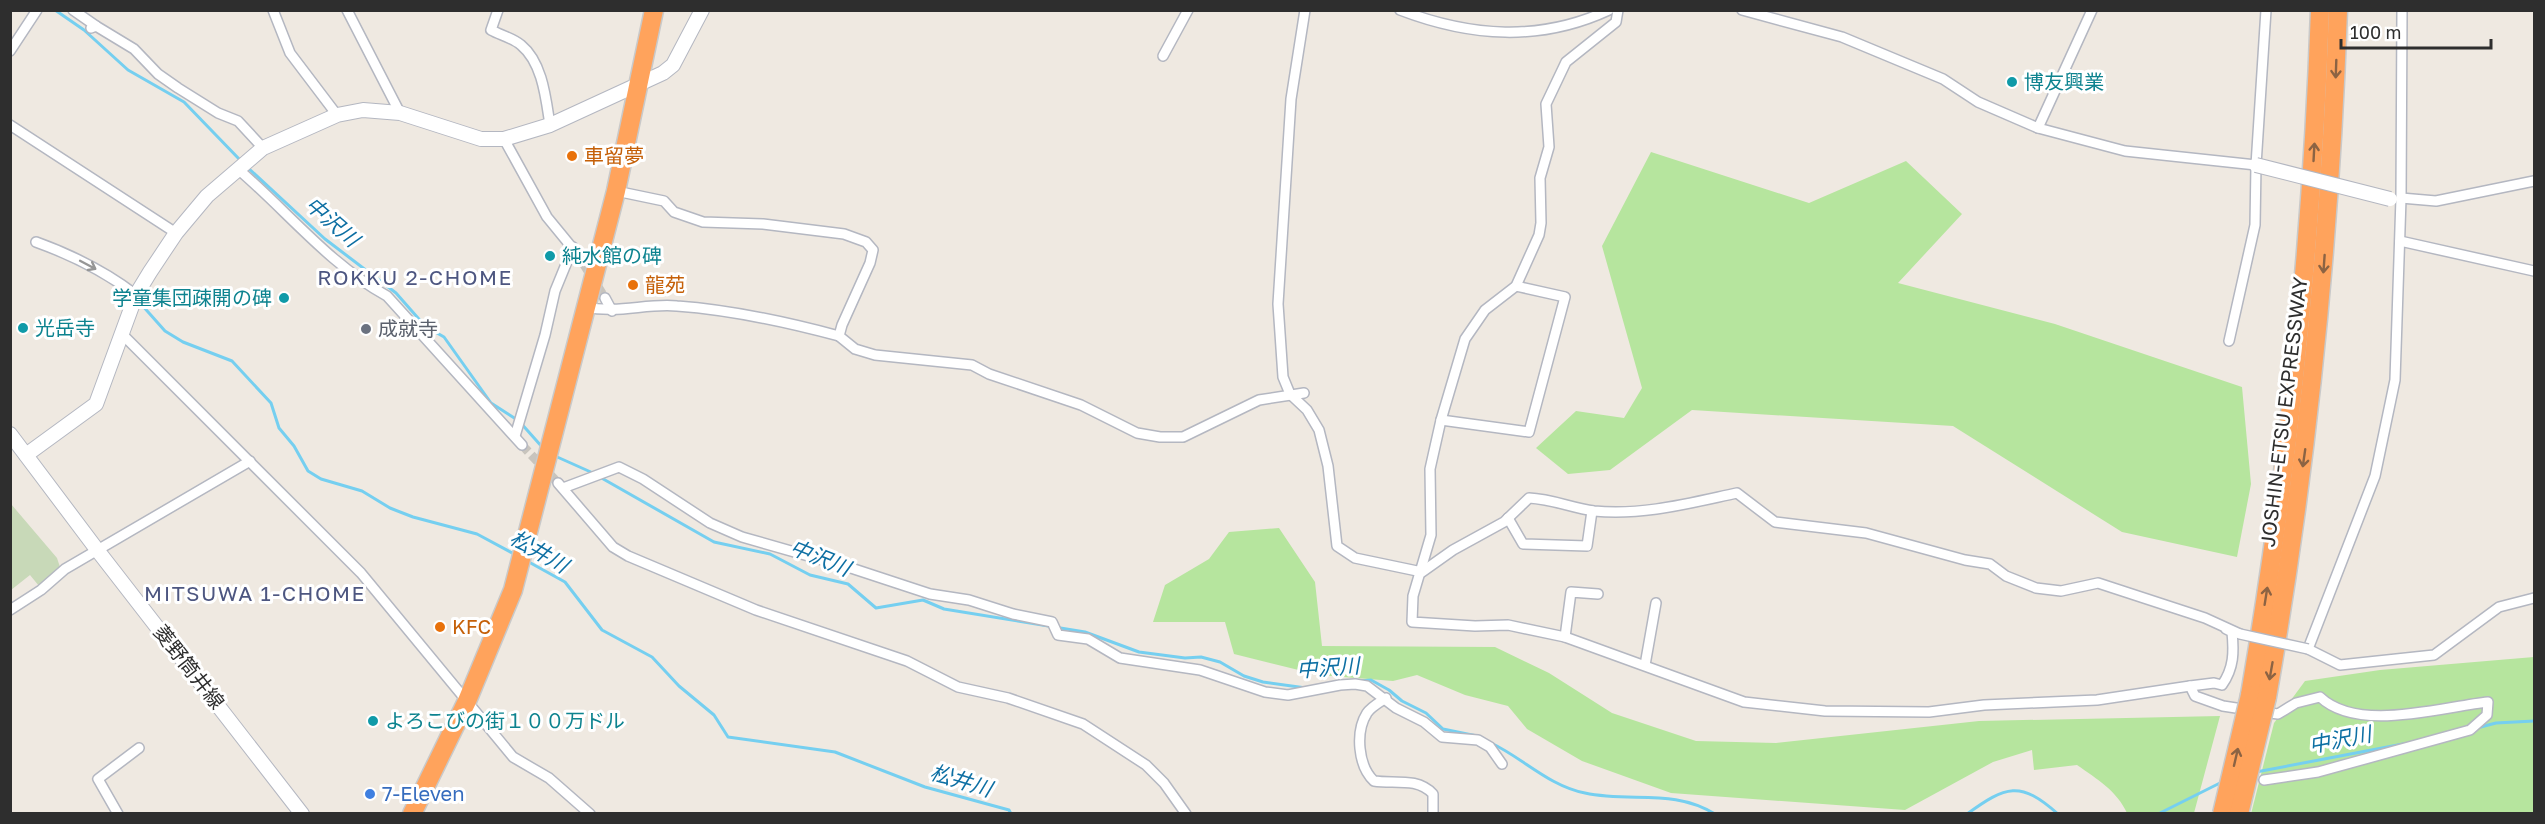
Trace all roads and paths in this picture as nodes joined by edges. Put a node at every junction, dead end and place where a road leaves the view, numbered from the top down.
1 (38, 10) edge
2 (73, 10) edge
3 (273, 10) edge
4 (347, 10) edge
5 (498, 10) edge
6 (654, 10) edge
7 (702, 10) edge
8 (1188, 10) edge
9 (1305, 10) edge
10 (1400, 10) edge
11 (1609, 10) edge
12 (1618, 10) edge
13 (1742, 10) edge
14 (2092, 10) edge
15 (2266, 10) edge
16 (2320, 10) edge
17 (2338, 10) edge
18 (2402, 10) edge
19 (10, 51) edge
20 (1163, 56) dead end
21 (637, 83) junction
22 (400, 113) junction
23 (337, 115) junction
24 (10, 125) edge
25 (550, 125) junction
26 (2038, 129) junction
27 (504, 139) junction
28 (263, 148) junction
29 (2256, 165) junction
30 (243, 166) junction
31 (2535, 181) edge
32 (616, 191) junction
33 (2396, 198) junction
34 (176, 233) junction
35 (2400, 241) junction
36 (36, 242) dead end
37 (573, 247) junction
38 (579, 256) tunnel mouth
39 (2535, 271) edge
40 (1516, 286) junction
41 (136, 297) junction
42 (605, 298) tunnel mouth
43 (586, 307) junction
44 (612, 310) junction
45 (122, 334) junction
46 (839, 336) junction
47 (2229, 341) dead end
48 (1304, 393) dead end
49 (1290, 394) junction
50 (1441, 420) junction
51 (516, 432) junction
52 (10, 434) edge
53 (522, 445) tunnel mouth
54 (26, 455) junction
55 (250, 461) junction
56 (1592, 511) junction
57 (1508, 518) junction
58 (98, 551) junction
59 (1422, 572) junction
60 (1598, 594) dead end
61 (2535, 598) edge
62 (1656, 603) dead end
63 (10, 610) edge
64 (2205, 618) junction
65 (1565, 637) junction
66 (2308, 649) junction
67 (1646, 665) junction
68 (2190, 686) junction
69 (2258, 696) junction
70 (1386, 698) junction
71 (467, 701) junction
72 (139, 748) dead end
73 (1502, 764) dead end
74 (2264, 780) dead end
75 (118, 813) edge
76 (302, 813) edge
77 (412, 813) edge
78 (590, 813) edge
79 (1186, 813) edge
80 (1432, 813) edge
81 (2222, 813) edge
82 (2239, 813) edge

1 - 19 street
2 - 28 street
3 - 23 street
4 - 22 street
5 - 25 street
6 - 21 highway
7 - 21 street
8 - 20 street
9 - 49 street
10 - 11 street
12 - 40 street
13 - 26 street
14 - 26 street
15 - 29 street
69 -> 16 highway, JOSHIN-ETSU EXPRESSWAY
17 -> 69 highway, JOSHIN-ETSU EXPRESSWAY
18 - 33 street
21 - 25 street
21 - 32 highway
22 - 23 street
22 - 27 street
23 - 28 street
24 - 34 street
25 - 27 street
26 - 29 street
27 - 37 street
28 - 30 street
29 - 33 street, bridge
29 - 47 street
30 - 34 street
30 - 51 street
31 - 33 street
32 - 43 highway
32 - 46 street
33 - 35 street
34 - 41 street
35 - 39 street
35 - 66 street
36 -> 41 street
37 - 38 street
37 - 51 street
40 - 50 street
40 - 50 street
41 - 45 street
42 - 44 street
43 - 44 street
43 - 71 highway
44 - 46 street
45 - 54 street
45 - 55 street
46 - 49 street
48 - 49 street
49 - 59 street
50 - 59 street
51 - 53 street
52 - 54 street, 菱野筒井線
54 - 58 street, 菱野筒井線
55 - 58 street
55 - 71 street
56 - 57 street
56 - 57 street
56 - 64 street
57 - 59 street
58 - 63 street
58 - 76 street, 菱野筒井線
59 - 65 street
60 - 65 street
61 - 66 street
62 - 67 street
64 - 66 street, bridge
64 - 68 street
65 - 67 street
67 - 68 street
68 - 74 street
81 -> 69 highway, JOSHIN-ETSU EXPRESSWAY, bridge
69 - 82 highway, JOSHIN-ETSU EXPRESSWAY, bridge
70 - 73 street
70 - 79 street
70 - 80 street
71 - 77 highway
71 - 78 street
72 - 75 street

